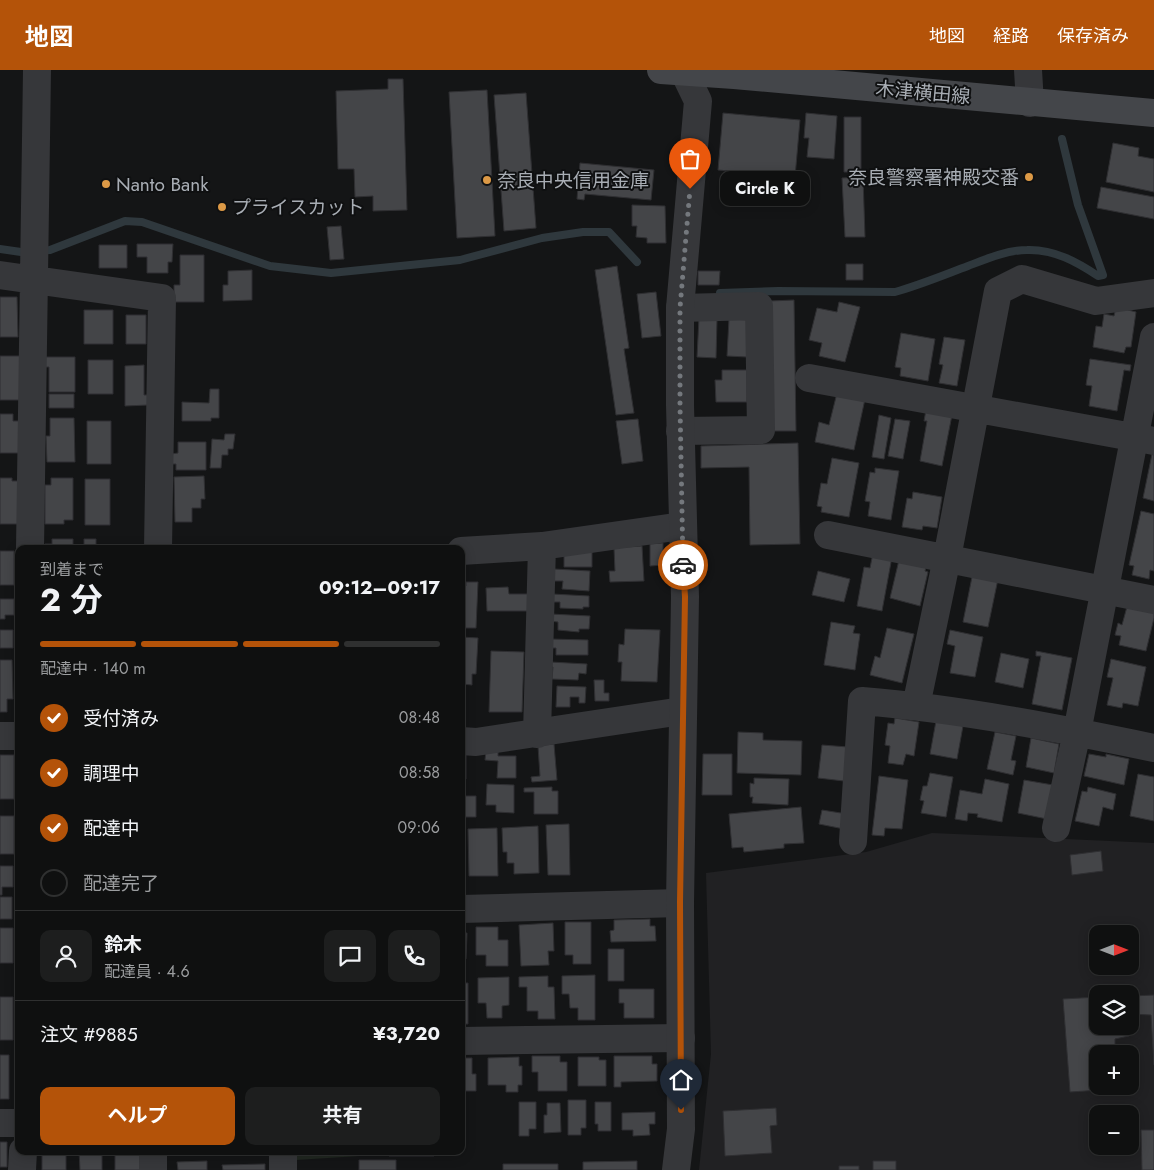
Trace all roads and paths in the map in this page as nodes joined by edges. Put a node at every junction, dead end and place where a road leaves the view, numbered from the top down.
1 (37, 70) edge
2 (676, 70) edge
3 (1028, 70) edge
4 (1030, 103) junction
5 (1154, 113) edge
6 (34, 261) junction
7 (0, 275) edge
8 (1154, 293) edge
9 (680, 308) junction
10 (1154, 337) edge
11 (808, 378) dead end
12 (976, 409) junction
13 (680, 431) junction
14 (1144, 440) edge
15 (682, 526) junction
16 (828, 535) dead end
17 (30, 545) edge
18 (158, 545) edge
19 (542, 546) junction
20 (465, 551) edge
21 (947, 558) junction
22 (1105, 590) junction
23 (1154, 600) edge
24 (916, 706) junction
25 (682, 711) junction
26 (1077, 732) junction
27 (537, 734) junction
28 (0, 736) edge
29 (15, 736) edge
30 (465, 741) edge
31 (1154, 748) edge
32 (1056, 828) dead end
33 (853, 841) dead end
34 (680, 902) junction
35 (465, 909) edge
36 (681, 1038) junction
37 (465, 1041) edge
38 (0, 1123) edge
39 (15, 1123) edge
40 (22, 1155) edge
41 (153, 1155) edge
42 (283, 1155) edge
43 (22, 1170) edge
44 (153, 1170) edge
45 (283, 1170) edge
46 (676, 1170) edge

1 - 6 street
2 - 4 main road, 木津横田線
2 - 9 street
3 - 4 street
4 - 5 main road, 木津横田線
6 - 7 street
6 - 17 street
6 - 18 street
8 - 12 street
9 - 13 street
9 - 13 street
10 - 14 street
11 - 12 street
12 - 14 street
12 - 21 street
13 - 15 street
14 - 22 street
15 - 19 street
15 - 25 street
16 - 21 street
19 - 20 street
19 - 27 street
21 - 22 street
21 - 24 street
22 - 23 street
22 - 26 street
24 - 26 street
24 - 33 street
25 - 27 street
25 - 34 street
26 - 31 street
26 - 32 street
27 - 30 street
28 - 29 street
34 - 35 street
34 - 36 street
36 - 37 street
36 - 46 street
38 - 39 street
40 - 43 street
41 - 44 street
42 - 45 street

